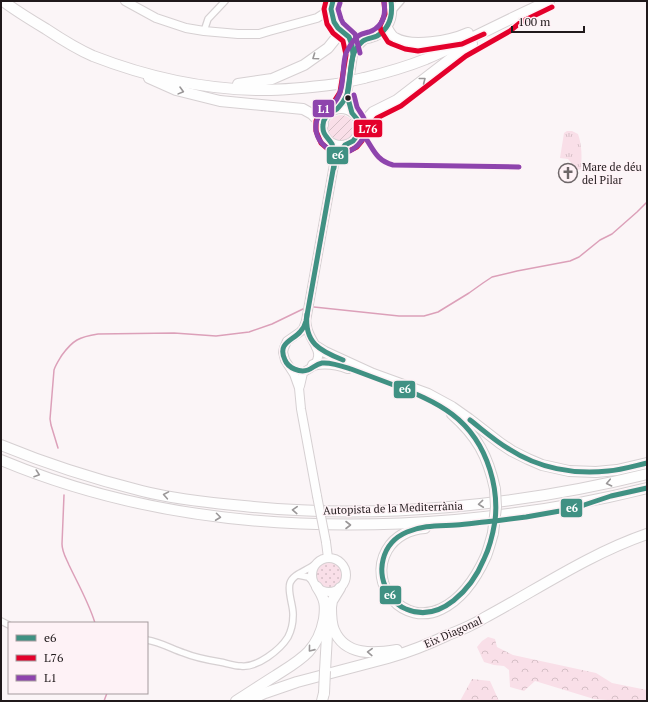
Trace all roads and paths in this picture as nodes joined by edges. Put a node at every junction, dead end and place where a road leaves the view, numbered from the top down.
1 (3, 1) edge
2 (125, 1) edge
3 (225, 1) edge
4 (333, 1) edge
5 (391, 1) edge
6 (401, 1) edge
7 (549, 1) edge
8 (331, 10) junction
9 (393, 10) junction
10 (528, 10) junction
11 (517, 16) junction
12 (317, 18) junction
13 (336, 25) junction
14 (386, 28) junction
15 (204, 31) junction
16 (349, 37) junction
17 (364, 40) junction
18 (353, 55) junction
19 (133, 70) junction
20 (346, 95) junction
21 (338, 109) junction
22 (352, 113) junction
23 (322, 125) junction
24 (359, 128) junction
25 (331, 143) junction
26 (344, 145) junction
27 (335, 159) junction
28 (306, 321) junction
29 (294, 336) junction
30 (315, 344) junction
31 (290, 367) junction
32 (310, 368) junction
33 (299, 388) junction
34 (1, 445) edge
35 (1, 460) edge
36 (647, 463) edge
37 (647, 474) edge
38 (647, 488) edge
39 (612, 496) junction
40 (647, 534) edge
41 (647, 540) edge
42 (328, 558) junction
43 (314, 565) junction
44 (296, 575) junction
45 (315, 585) junction
46 (340, 588) junction
47 (328, 609) junction
48 (148, 640) edge
49 (436, 640) junction
50 (324, 698) edge
51 (264, 700) edge
52 (236, 701) edge
53 (246, 701) edge

1 - 19 highway
2 - 15 street
3 - 15 street
4 - 8 street
5 - 9 street
6 - 9 street
7 - 10 highway
8 - 12 street
8 - 13 street
9 - 14 street
10 - 11 highway
10 - 14 highway
11 - 19 highway, bridge
24 -> 11 highway
12 - 13 street
12 - 15 street
13 - 16 street
13 -> 19 highway
14 - 17 street
16 - 17 street
16 - 18 street
17 - 18 street
18 - 20 street
19 -> 23 highway
20 - 21 street
20 - 22 street
21 - 22 street
21 - 23 street
22 - 24 street
23 - 25 street
24 - 26 street
25 - 26 street
25 - 27 street
26 - 27 street
27 - 28 street
28 - 29 street
28 - 30 street
29 - 30 street
29 - 31 street
30 - 32 street
30 - 36 highway
31 - 32 street
31 - 33 street
32 - 33 street
32 - 39 highway, bridge
33 - 42 street, bridge
37 -> 34 highway, Autopista de la Mediterrània
35 -> 39 highway, Autopista de la Mediterrània
38 - 39 highway, Autopista de la Mediterrània
40 - 49 highway, Eix Diagonal
41 - 51 highway, Eix Diagonal
42 - 43 street
42 - 46 street
43 - 44 street
43 - 45 street
44 - 45 street
44 - 48 street
45 - 46 street
45 - 47 highway
46 - 47 highway
49 -> 47 highway
47 - 50 highway, bridge
47 -> 52 highway
49 - 53 highway, Eix Diagonal

